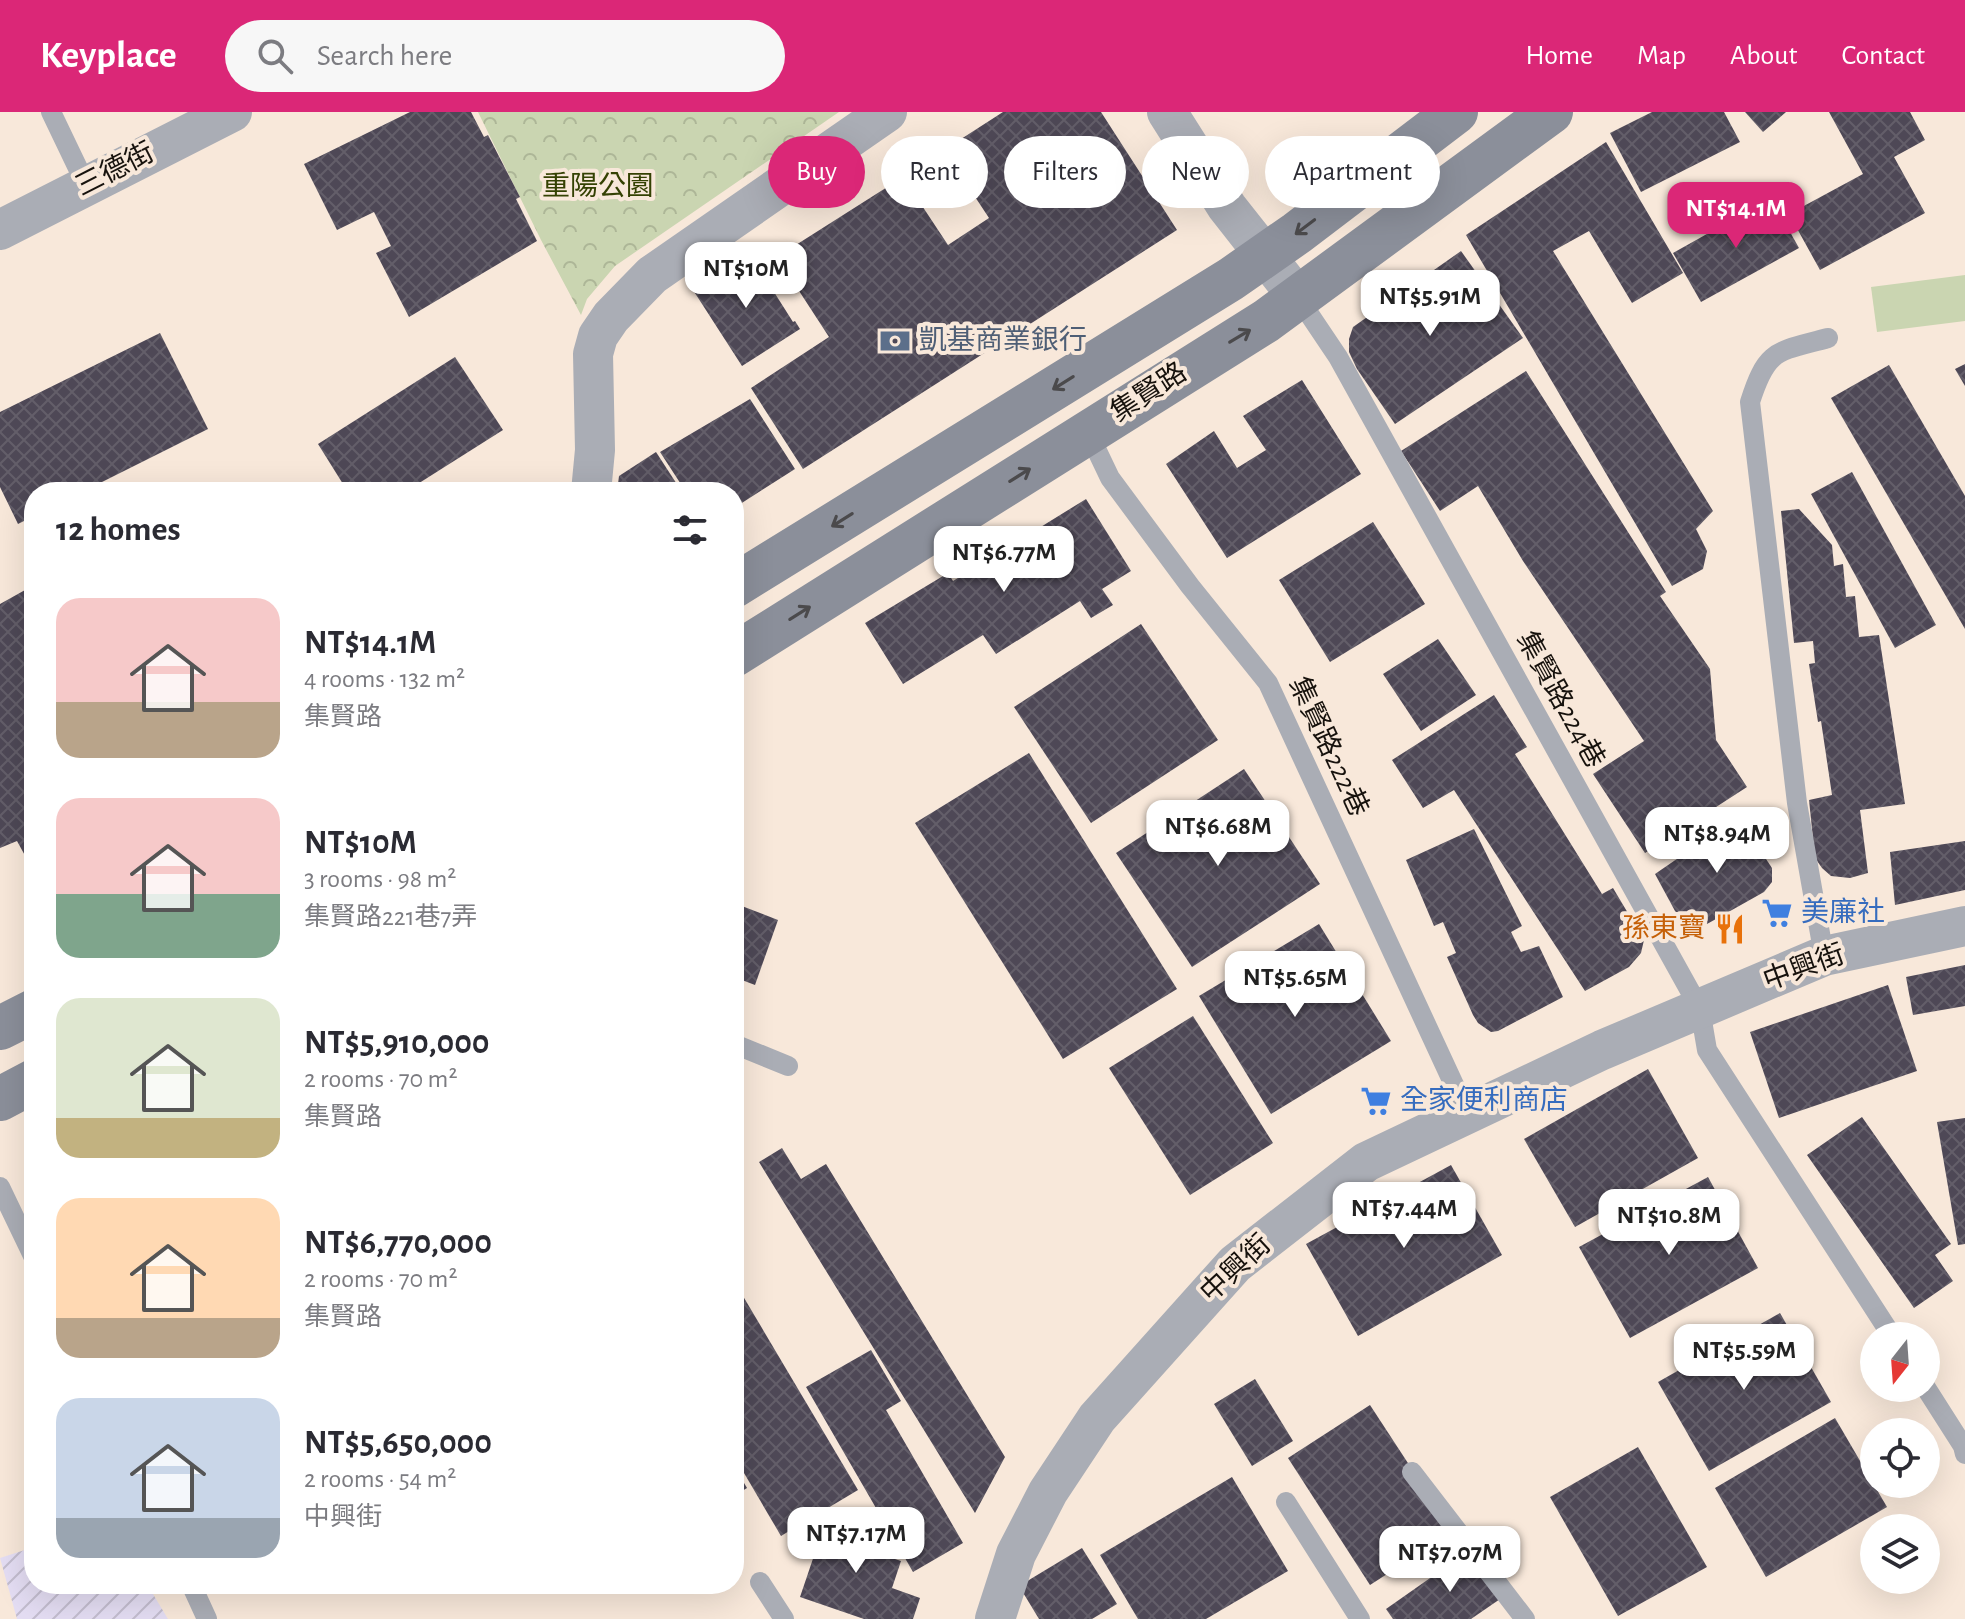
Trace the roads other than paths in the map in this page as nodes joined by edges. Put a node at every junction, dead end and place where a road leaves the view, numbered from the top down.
1 (51, 112) edge
2 (232, 112) edge
3 (887, 112) edge
4 (1167, 112) edge
5 (1456, 112) edge
6 (1551, 112) edge
7 (86, 185) junction
8 (0, 230) edge
9 (1264, 256) junction
10 (1297, 296) junction
11 (1828, 338) dead end
12 (1088, 432) junction
13 (592, 482) edge
14 (744, 580) edge
15 (744, 649) edge
16 (1965, 926) edge
17 (1824, 956) junction
18 (1700, 1009) junction
19 (24, 1016) edge
20 (0, 1028) edge
21 (744, 1048) edge
22 (788, 1066) dead end
23 (24, 1086) edge
24 (0, 1099) edge
25 (1468, 1115) junction
26 (0, 1187) edge
27 (24, 1237) edge
28 (1883, 1322) edge
29 (1935, 1402) edge
30 (1964, 1449) edge
31 (1412, 1472) dead end
32 (1286, 1502) dead end
33 (760, 1582) dead end
34 (196, 1594) edge
35 (207, 1619) edge
36 (784, 1619) edge
37 (995, 1619) edge
38 (1360, 1619) edge
39 (1525, 1619) edge

1 - 7 lane
2 - 7 street, 三德街
3 - 13 street
4 - 9 street
5 -> 9 main road, 集賢路
6 - 10 main road, 集賢路
7 - 8 street, 三德街
9 - 10 street
9 -> 14 main road, 集賢路
12 -> 10 main road, 集賢路
10 - 18 lane, 集賢路224巷
11 - 17 lane
15 -> 12 main road, 集賢路
12 - 25 lane, 集賢路222巷
16 - 17 street, 中興街
17 - 18 street, 中興街
18 - 25 street, 中興街
18 - 28 lane, 集賢路224巷
19 - 20 main road
21 - 22 lane
23 - 24 main road
25 - 37 street, 中興街
26 - 27 lane
29 - 30 lane
31 - 39 lane
32 - 38 lane
33 - 36 lane
34 - 35 lane

